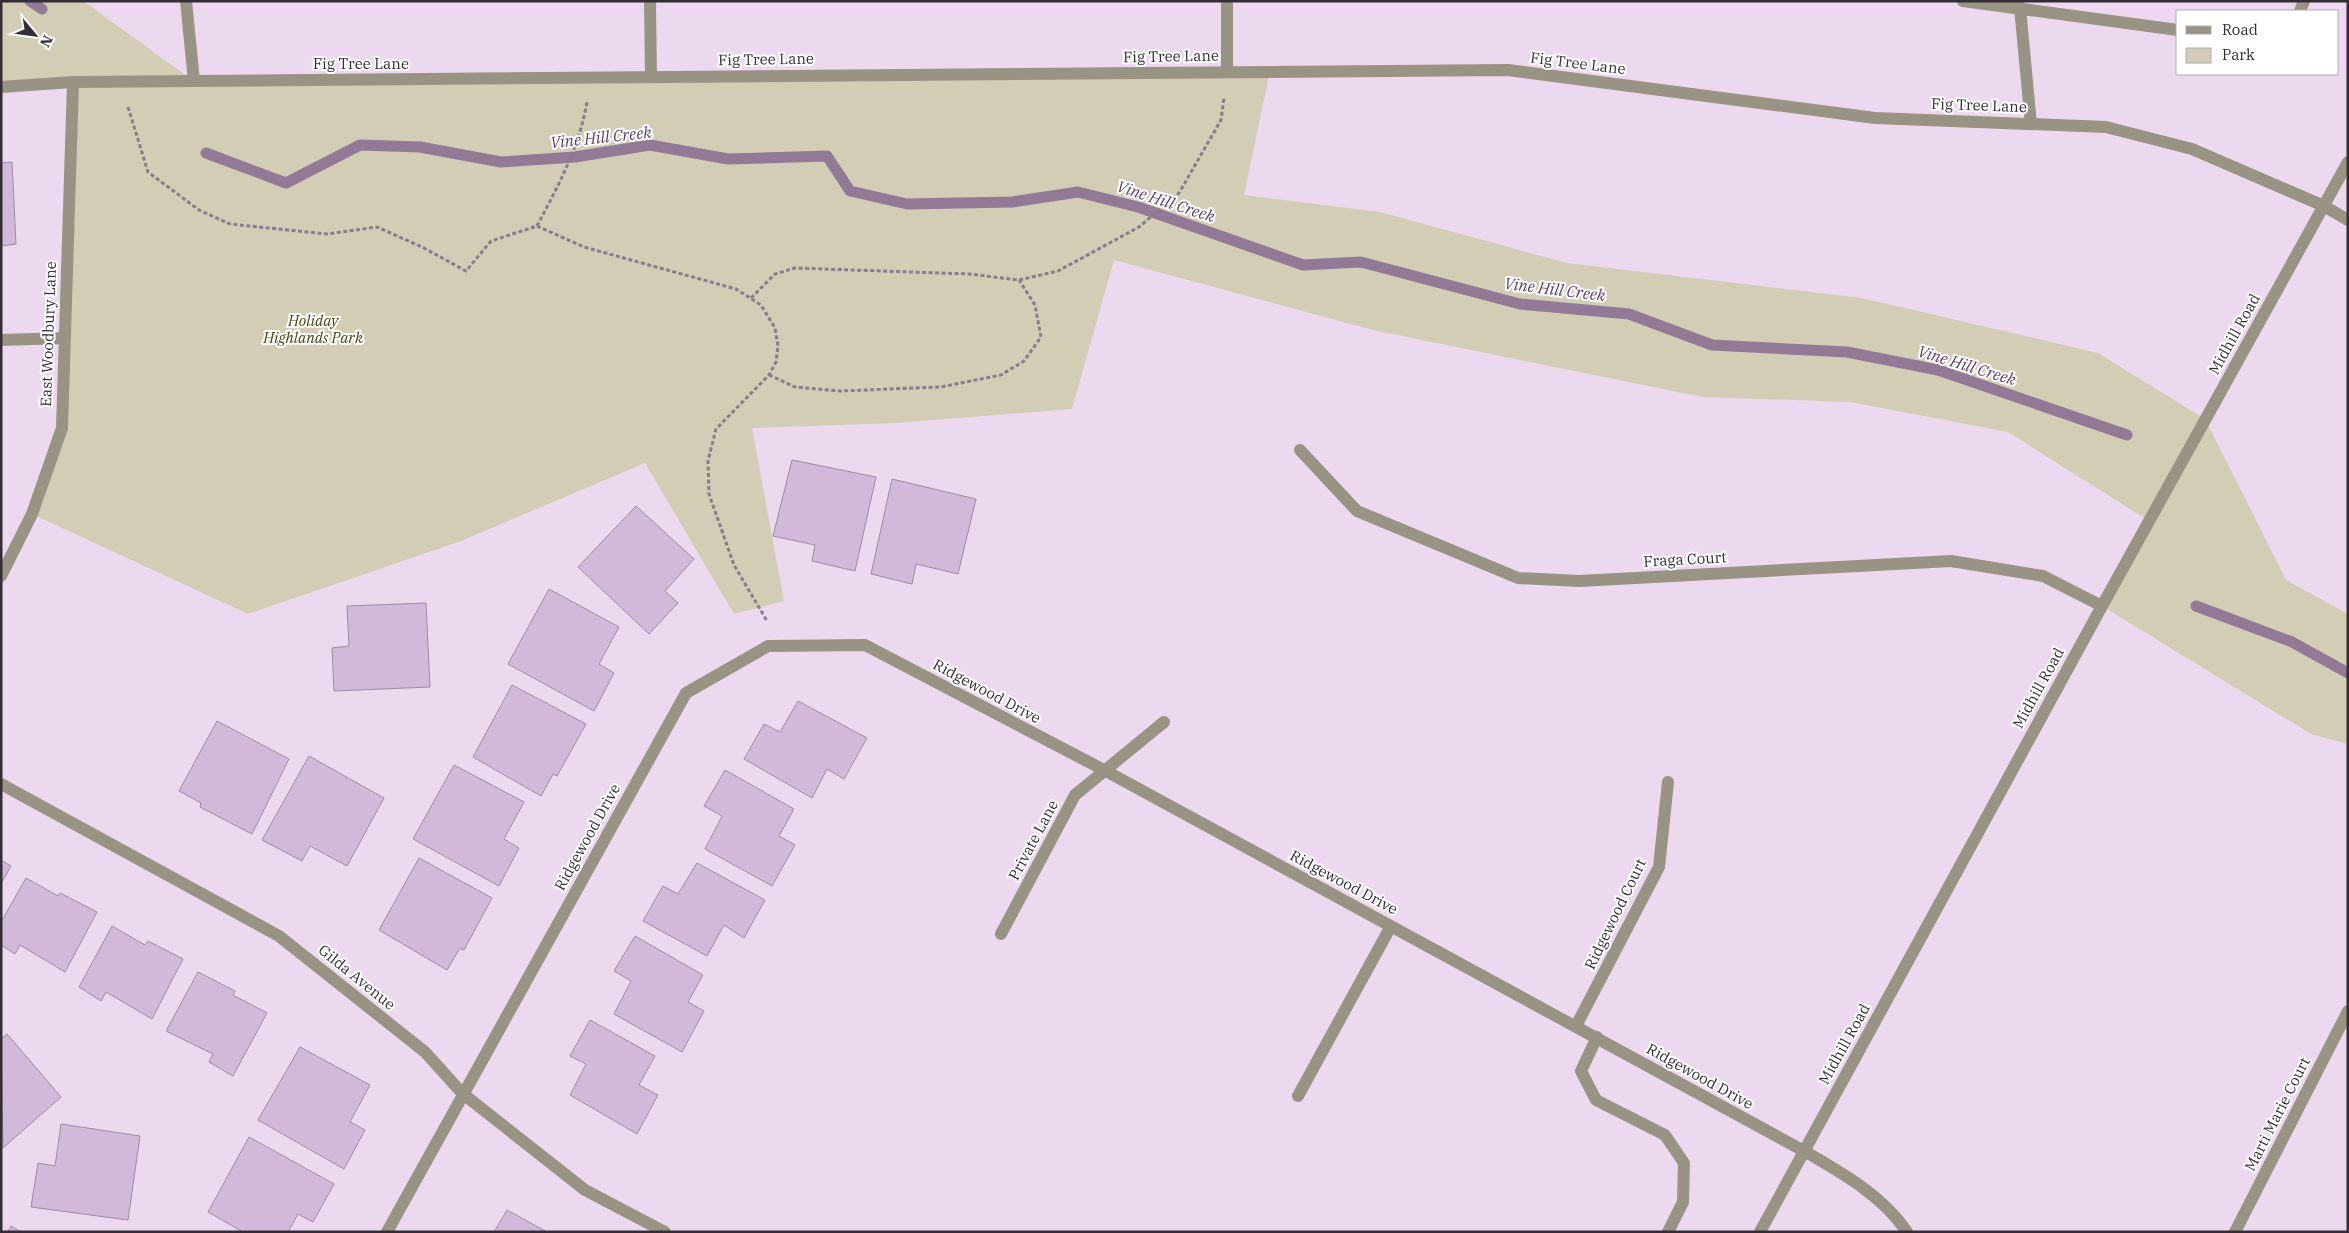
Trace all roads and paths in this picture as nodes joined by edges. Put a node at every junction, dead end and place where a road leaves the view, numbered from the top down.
1 (186, 1) edge
2 (650, 1) edge
3 (1227, 1) edge
4 (1963, 1) edge
5 (2018, 5) edge
6 (2176, 30) edge
7 (1227, 71) junction
8 (591, 77) junction
9 (650, 77) junction
10 (194, 81) junction
11 (73, 82) junction
12 (122, 82) junction
13 (1, 87) edge
14 (2031, 124) junction
15 (2348, 162) edge
16 (2324, 206) junction
17 (2348, 220) edge
18 (537, 226) junction
19 (1019, 280) junction
20 (750, 298) junction
21 (65, 338) junction
22 (1, 340) edge
23 (769, 375) junction
24 (1300, 450) dead end
25 (1, 576) edge
26 (2102, 606) junction
27 (781, 645) junction
28 (1164, 722) dead end
29 (1104, 770) junction
30 (1668, 782) dead end
31 (1, 784) edge
32 (1391, 926) junction
33 (1001, 934) dead end
34 (2348, 1011) edge
35 (1576, 1026) junction
36 (1597, 1037) junction
37 (462, 1093) junction
38 (1298, 1096) dead end
39 (1804, 1151) junction
40 (387, 1232) edge
41 (665, 1232) edge
42 (1668, 1232) edge
43 (1760, 1232) edge
44 (1908, 1232) edge
45 (2235, 1232) edge

1 - 10 street
2 - 9 street
3 - 7 street
4 - 5 street
5 - 6 street
5 - 14 street
7 - 9 street, Fig Tree Lane
7 - 14 street, Fig Tree Lane
7 - 19 path
8 - 9 street, Fig Tree Lane
8 - 10 street, Fig Tree Lane
8 - 18 path
10 - 12 street, Fig Tree Lane
11 - 12 street, Fig Tree Lane
11 - 13 street, Fig Tree Lane
11 - 21 street, East Woodbury Lane
12 - 18 path
14 - 16 street, Fig Tree Lane
15 - 16 street, Midhill Road
16 - 17 street, Fig Tree Lane
16 - 26 street, Midhill Road
18 - 20 path
19 - 20 path
19 - 23 path
20 - 23 path
21 - 22 street
21 - 25 street, East Woodbury Lane
23 - 27 path
24 - 26 street, Fraga Court
26 - 39 street, Midhill Road
27 - 29 street, Ridgewood Drive
27 - 37 street, Ridgewood Drive
28 - 29 street, Private Lane
29 - 32 street, Ridgewood Drive
29 - 33 street, Private Lane
30 - 35 street, Ridgewood Court
31 - 37 street, Gilda Avenue
32 - 35 street, Ridgewood Drive
32 - 38 street
34 - 45 street, Marti Marie Court
35 - 36 street, Ridgewood Drive
36 - 39 street, Ridgewood Drive
36 - 42 street
37 - 40 street, Ridgewood Drive
37 - 41 street, Gilda Avenue
39 - 43 street, Midhill Road
39 - 44 street, Ridgewood Drive

